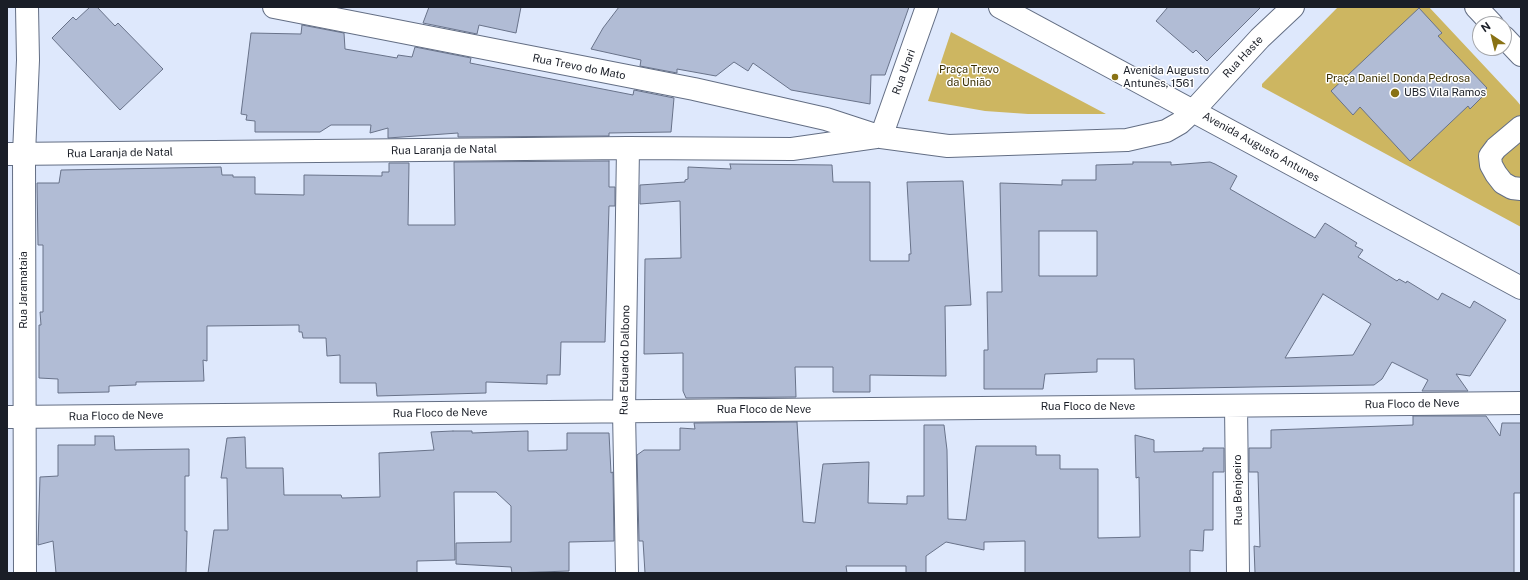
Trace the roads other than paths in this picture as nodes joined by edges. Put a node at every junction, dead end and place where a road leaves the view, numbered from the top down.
1 (27, 7) edge
2 (274, 7) edge
3 (928, 7) edge
4 (1000, 7) edge
5 (1293, 7) edge
6 (1476, 7) edge
7 (1484, 16) edge
8 (1512, 45) edge
9 (1521, 55) edge
10 (1194, 110) junction
11 (1521, 127) edge
12 (881, 137) junction
13 (628, 148) junction
14 (16, 154) edge
15 (1521, 189) edge
16 (1521, 288) edge
17 (1521, 402) edge
18 (1236, 406) junction
19 (624, 411) junction
20 (16, 417) edge
21 (25, 573) edge
22 (627, 573) edge
23 (1238, 573) edge

1 - 14 street, Rua Jaramataia
2 - 12 street, Rua Trevo do Mato
3 - 12 street, Rua Urari
4 - 10 street, Avenida Augusto Antunes
5 - 10 street, Rua Haste
6 - 7 street
8 - 9 street
10 - 12 street
10 - 16 street, Avenida Augusto Antunes
11 - 15 street
12 - 13 street, Rua Laranja de Natal
13 - 14 street, Rua Laranja de Natal
13 - 19 street, Rua Eduardo Dalbono
14 - 20 street, Rua Jaramataia
17 - 18 street, Rua Floco de Neve
18 - 19 street, Rua Floco de Neve
18 - 23 street, Rua Benjoeiro
19 - 20 street, Rua Floco de Neve
19 - 22 street, Rua Eduardo Dalbono
20 - 21 street, Rua Jaramataia

